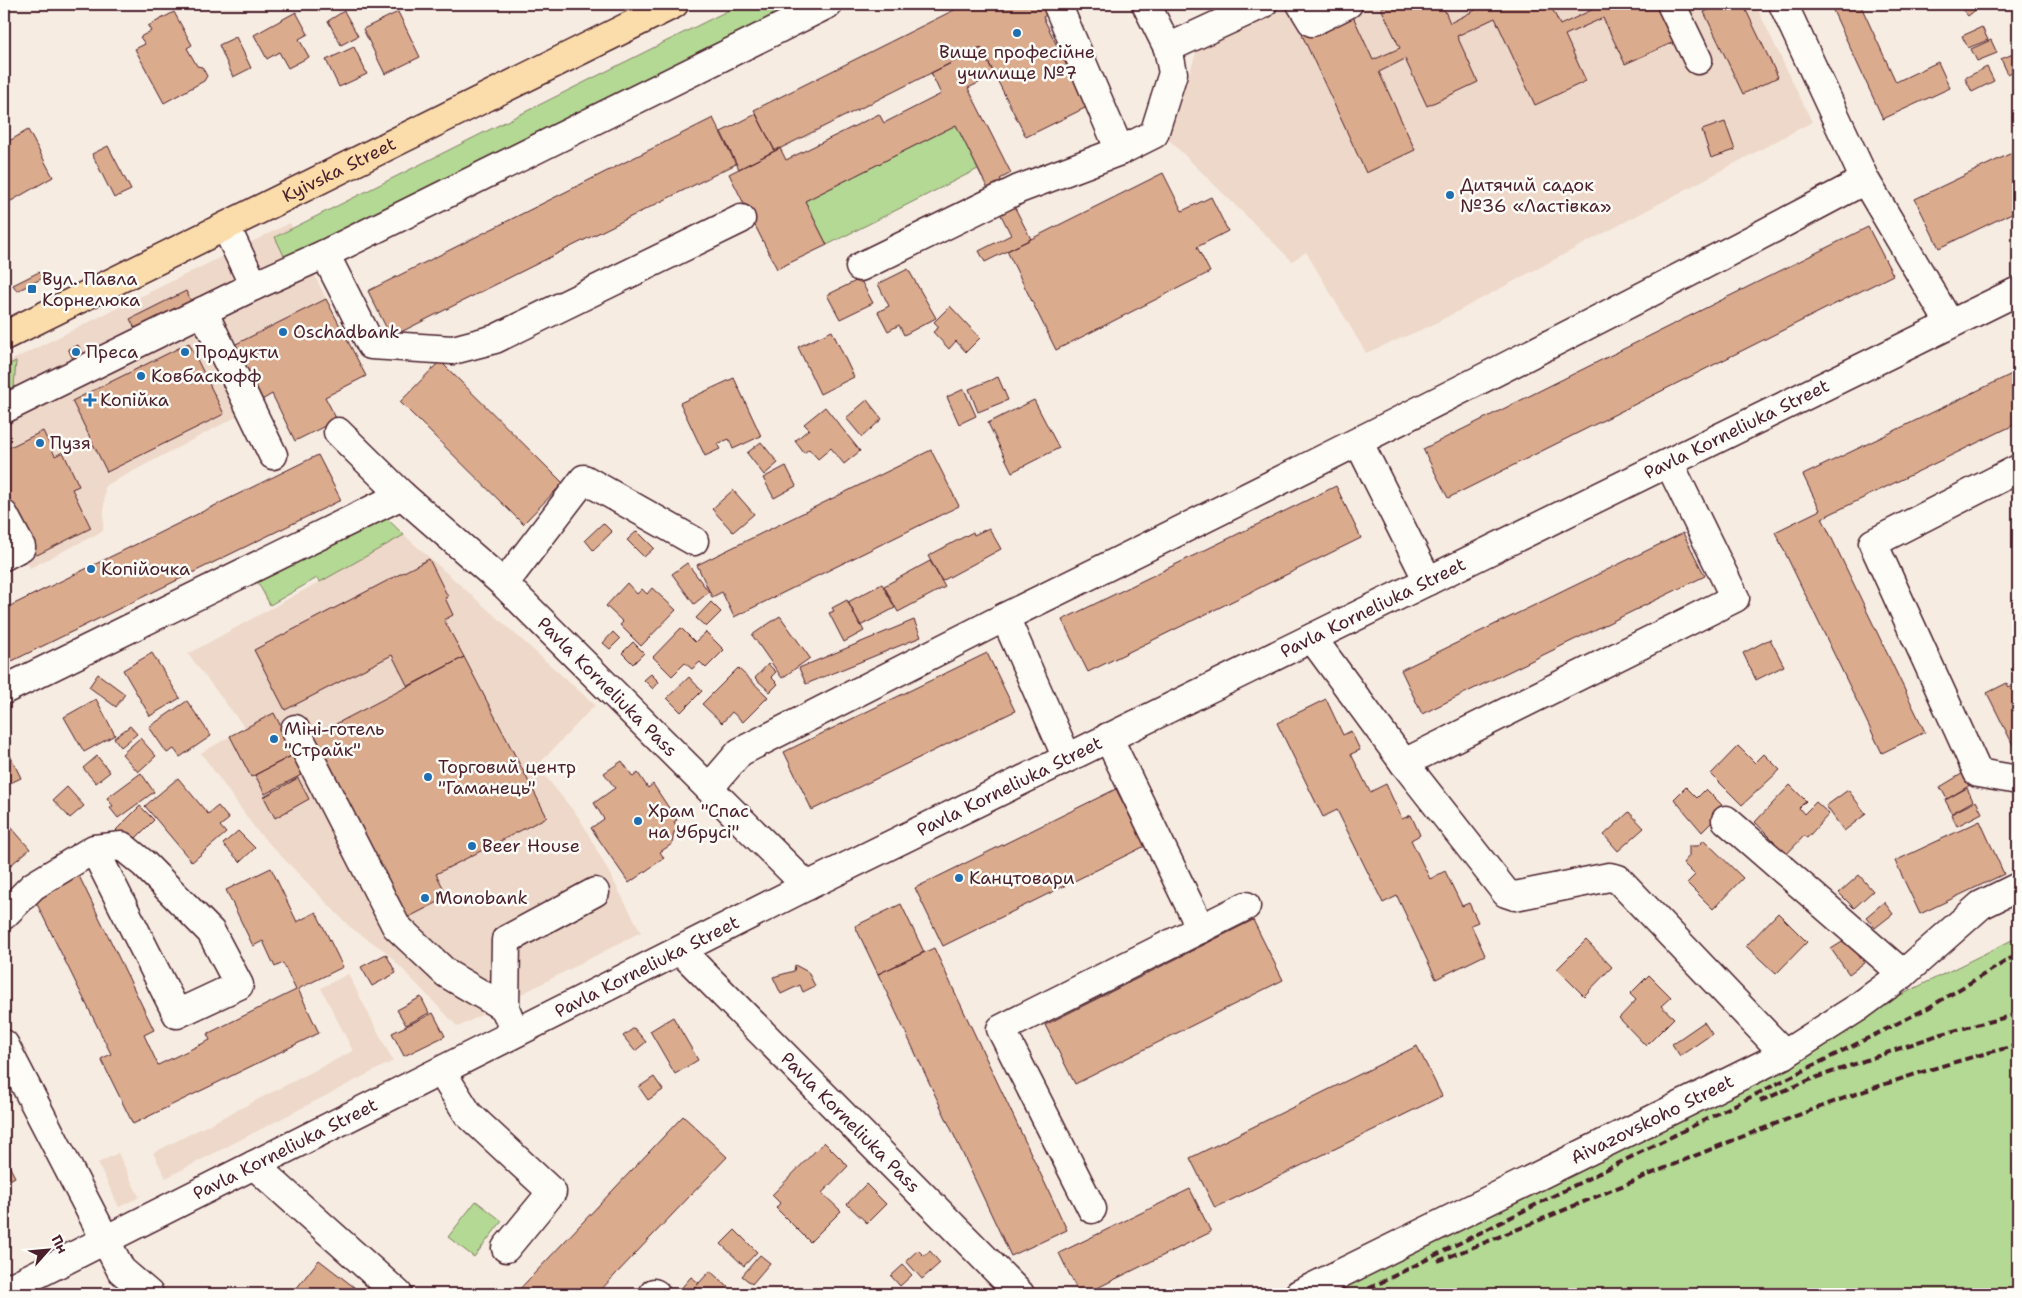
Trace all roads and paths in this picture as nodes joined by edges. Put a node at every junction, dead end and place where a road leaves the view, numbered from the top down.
1 (674, 4) edge
2 (828, 4) edge
3 (1057, 4) edge
4 (1146, 4) edge
5 (1263, 4) edge
6 (1301, 4) edge
7 (1348, 4) edge
8 (1671, 4) edge
9 (1783, 4) edge
10 (1168, 48) junction
11 (1698, 60) dead end
12 (1120, 150) junction
13 (1865, 180) junction
14 (741, 220) dead end
15 (226, 227) junction
16 (325, 254) junction
17 (860, 267) dead end
18 (254, 286) junction
19 (2018, 290) edge
20 (203, 311) junction
21 (1950, 324) junction
22 (4, 336) edge
23 (4, 409) edge
24 (338, 432) dead end
25 (1359, 443) junction
26 (273, 455) dead end
27 (1668, 463) junction
28 (2018, 469) edge
29 (402, 496) junction
30 (4, 515) edge
31 (694, 541) dead end
32 (4, 556) edge
33 (1428, 581) junction
34 (504, 584) junction
35 (1005, 617) junction
36 (1312, 638) junction
37 (6, 682) edge
38 (295, 729) dead end
39 (1108, 737) junction
40 (1067, 758) junction
41 (1404, 763) junction
42 (2018, 780) edge
43 (709, 788) junction
44 (1726, 820) dead end
45 (94, 849) junction
46 (807, 886) junction
47 (2018, 887) edge
48 (596, 892) dead end
49 (1246, 906) dead end
50 (4, 915) edge
51 (1201, 929) junction
52 (681, 951) junction
53 (1903, 974) junction
54 (504, 1008) junction
55 (516, 1034) junction
56 (4, 1044) edge
57 (1785, 1054) junction
58 (441, 1071) junction
59 (254, 1165) junction
60 (1092, 1209) dead end
61 (104, 1240) junction
62 (506, 1248) dead end
63 (4, 1291) edge
64 (394, 1293) edge
65 (149, 1294) edge
66 (1020, 1294) edge
67 (1299, 1294) edge

1 - 15 main road, Kyivska Street
2 - 16 street
3 - 12 street
4 - 10 street
5 - 10 street
6 - 7 street
8 - 11 street
9 - 13 street
10 - 12 street
12 - 17 street
13 - 21 street
13 - 25 street
14 - 16 street
15 - 18 street
15 - 22 main road, Kyivska Street
16 - 18 street
18 - 20 street
19 - 21 street, Pavla Korneliuka Street
20 - 23 street
20 - 26 street
21 - 27 street, Pavla Korneliuka Street
24 - 29 street, Pavla Korneliuka Pass
25 - 33 street
25 - 35 street
27 - 33 street, Pavla Korneliuka Street
27 - 41 street
28 - 42 street
29 - 34 street, Pavla Korneliuka Pass
29 - 37 street
30 - 32 street
31 - 34 street
33 - 36 street, Pavla Korneliuka Street
34 - 43 street, Pavla Korneliuka Pass
35 - 40 street
35 - 43 street
36 - 39 street, Pavla Korneliuka Street
36 - 41 street
38 - 54 street
39 - 40 street, Pavla Korneliuka Street
39 - 51 street
40 - 46 street, Pavla Korneliuka Street
41 - 57 street
43 - 46 street, Pavla Korneliuka Pass
44 - 53 street
45 - 45 street
45 - 50 street
46 - 52 street, Pavla Korneliuka Street
47 - 53 street, Aivazovskoho Street
48 - 54 street
49 - 51 street
51 - 60 street
52 - 55 street, Pavla Korneliuka Street
52 - 66 street, Pavla Korneliuka Pass
53 - 57 street, Aivazovskoho Street
54 - 55 street
55 - 58 street, Pavla Korneliuka Street
56 - 61 street
57 - 67 street, Aivazovskoho Street
58 - 59 street, Pavla Korneliuka Street
58 - 62 street
59 - 61 street, Pavla Korneliuka Street
59 - 64 street
61 - 63 street, Pavla Korneliuka Street
61 - 65 street

